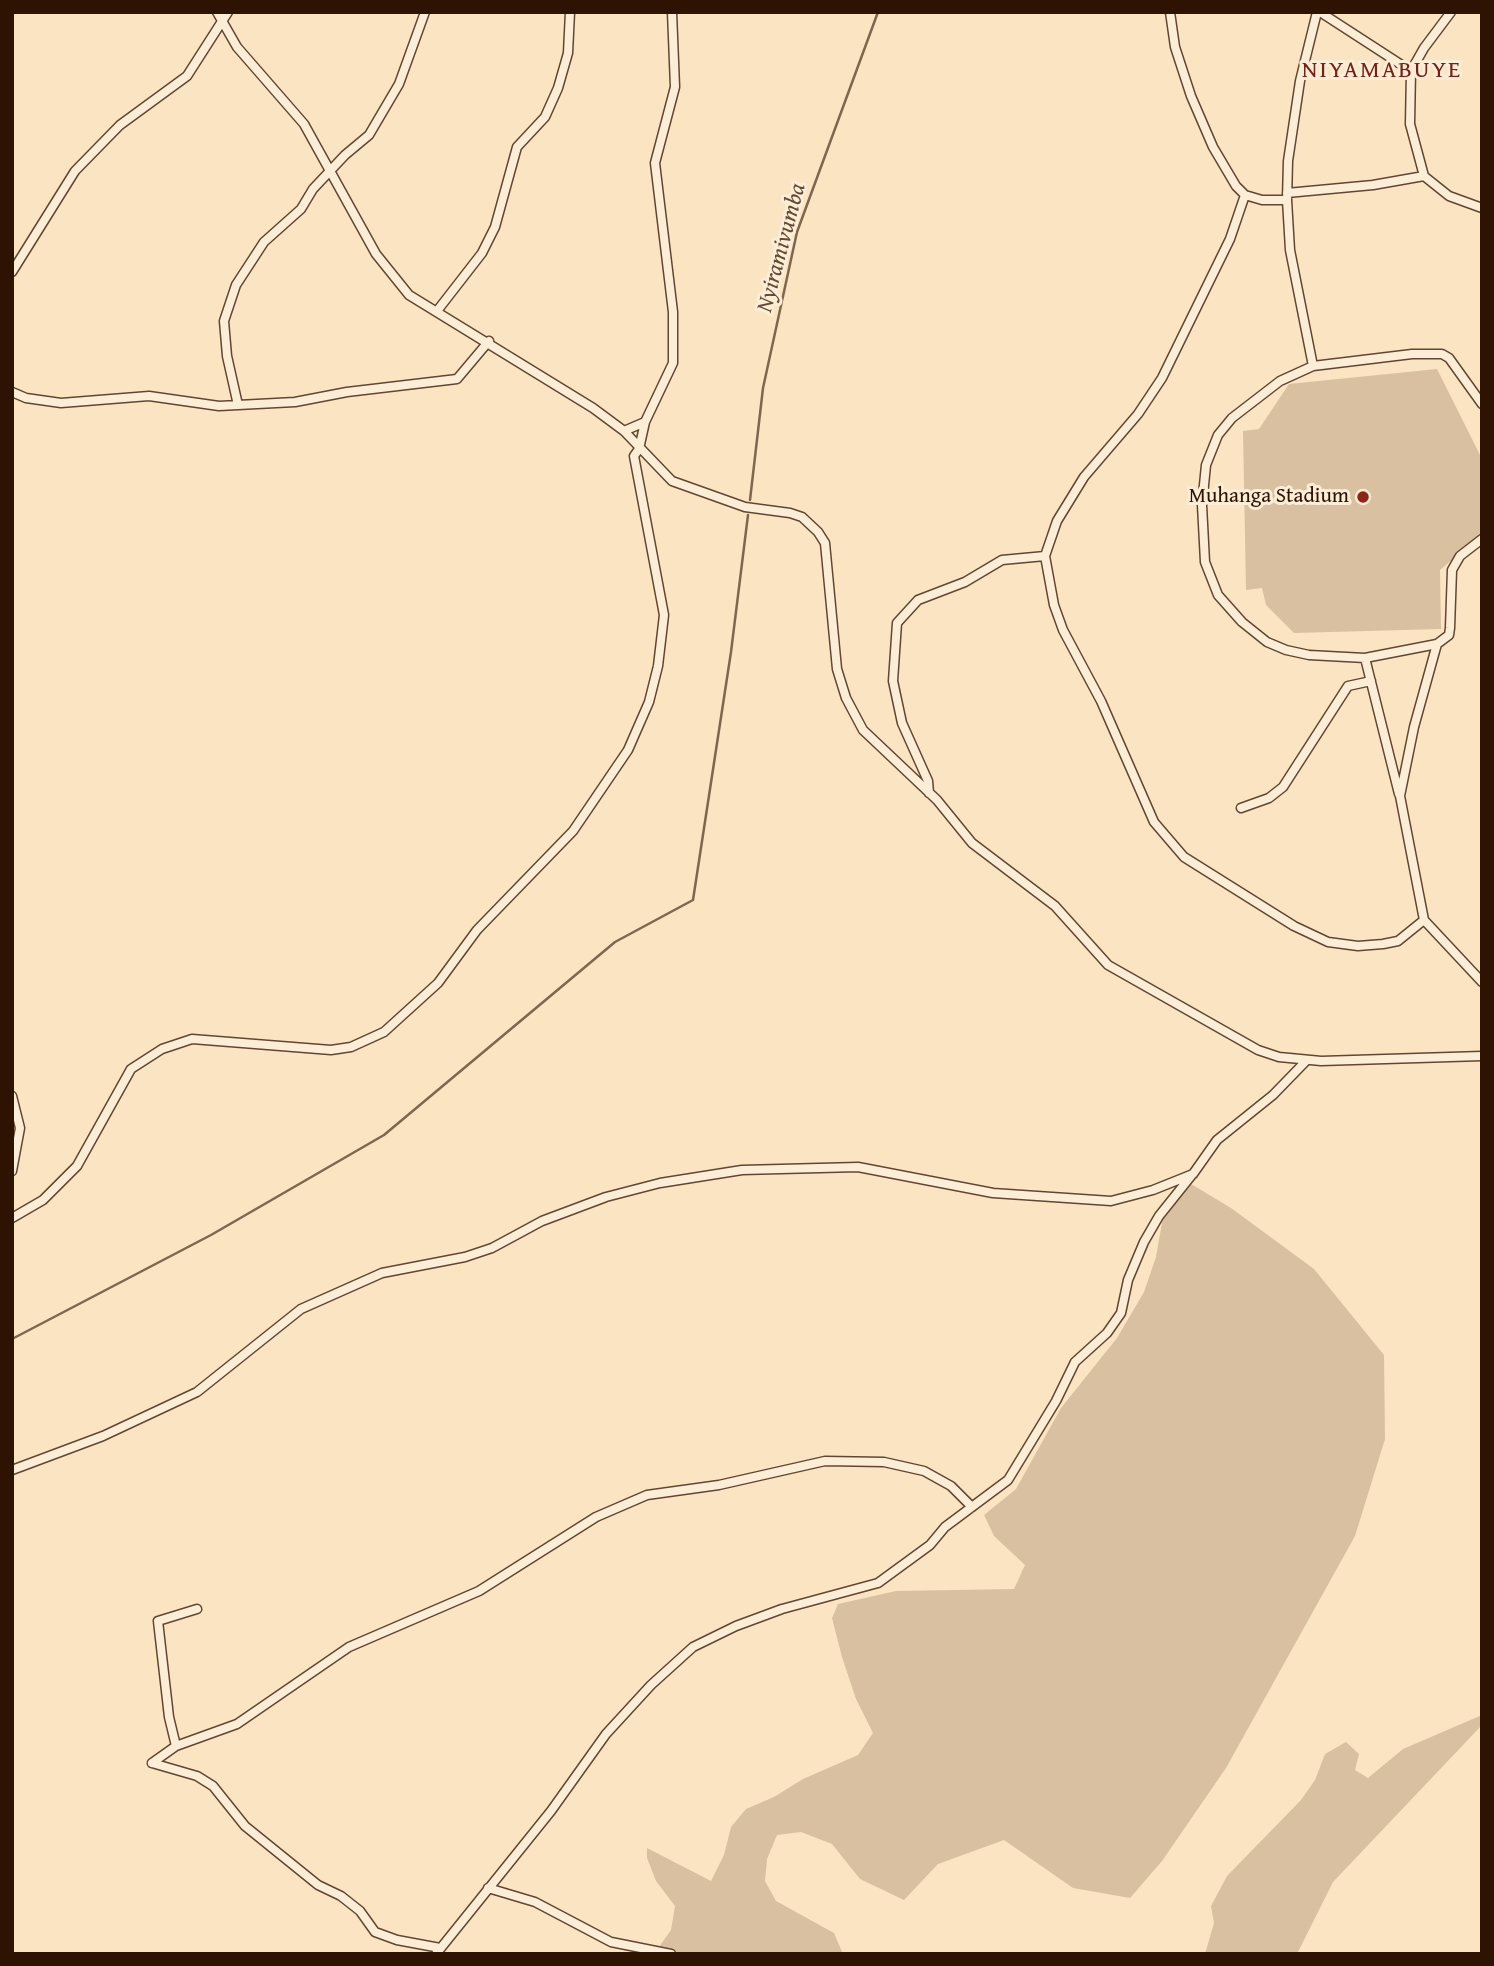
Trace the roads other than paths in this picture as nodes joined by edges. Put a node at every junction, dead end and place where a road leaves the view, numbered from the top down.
1 (228, 12) edge
2 (425, 12) edge
3 (570, 12) edge
4 (672, 12) edge
5 (1170, 12) edge
6 (1318, 12) edge
7 (1451, 12) edge
8 (219, 16) edge
9 (1411, 71) junction
10 (331, 169) junction
11 (1424, 176) junction
12 (1245, 195) junction
13 (1287, 197) junction
14 (1482, 208) edge
15 (12, 272) edge
16 (437, 311) junction
17 (489, 341) junction
18 (1313, 366) junction
19 (12, 392) edge
20 (1482, 404) edge
21 (238, 405) junction
22 (645, 422) junction
23 (624, 431) junction
24 (639, 449) junction
25 (1482, 539) edge
26 (1045, 556) junction
27 (1437, 644) junction
28 (1365, 658) junction
29 (1371, 681) junction
30 (929, 793) junction
31 (1400, 796) junction
32 (1241, 808) dead end
33 (1424, 920) junction
34 (1482, 982) edge
35 (1482, 1056) edge
36 (1307, 1060) junction
37 (12, 1096) edge
38 (12, 1171) edge
39 (1193, 1174) junction
40 (12, 1218) edge
41 (12, 1470) edge
42 (972, 1507) junction
43 (197, 1609) dead end
44 (176, 1746) junction
45 (488, 1888) junction
46 (438, 1951) edge
47 (670, 1954) edge

1 - 8 street
2 - 10 street
3 - 16 street
4 - 22 street
5 - 12 street
6 - 9 street
6 - 13 street
7 - 9 street
8 - 10 street
8 - 15 street
9 - 11 street
10 - 16 street
10 - 21 street
11 - 13 street
11 - 14 street
12 - 13 street
12 - 26 street
13 - 18 street
16 - 17 street
17 - 21 street
17 - 23 street
18 - 20 street
18 - 28 street
19 - 21 street
22 - 23 street
22 - 24 street
23 - 24 street
24 - 30 street
24 - 40 street
25 - 27 street
26 - 30 street
26 - 33 street
27 - 28 street
27 - 31 street
28 - 29 street
29 - 31 street
29 - 32 street
30 - 36 street
31 - 33 street
33 - 34 street
35 - 36 street
36 - 39 street
37 - 38 street
39 - 41 street
39 - 42 street
42 - 44 street
42 - 45 street
43 - 44 street
44 - 46 street
45 - 46 street
45 - 47 street

